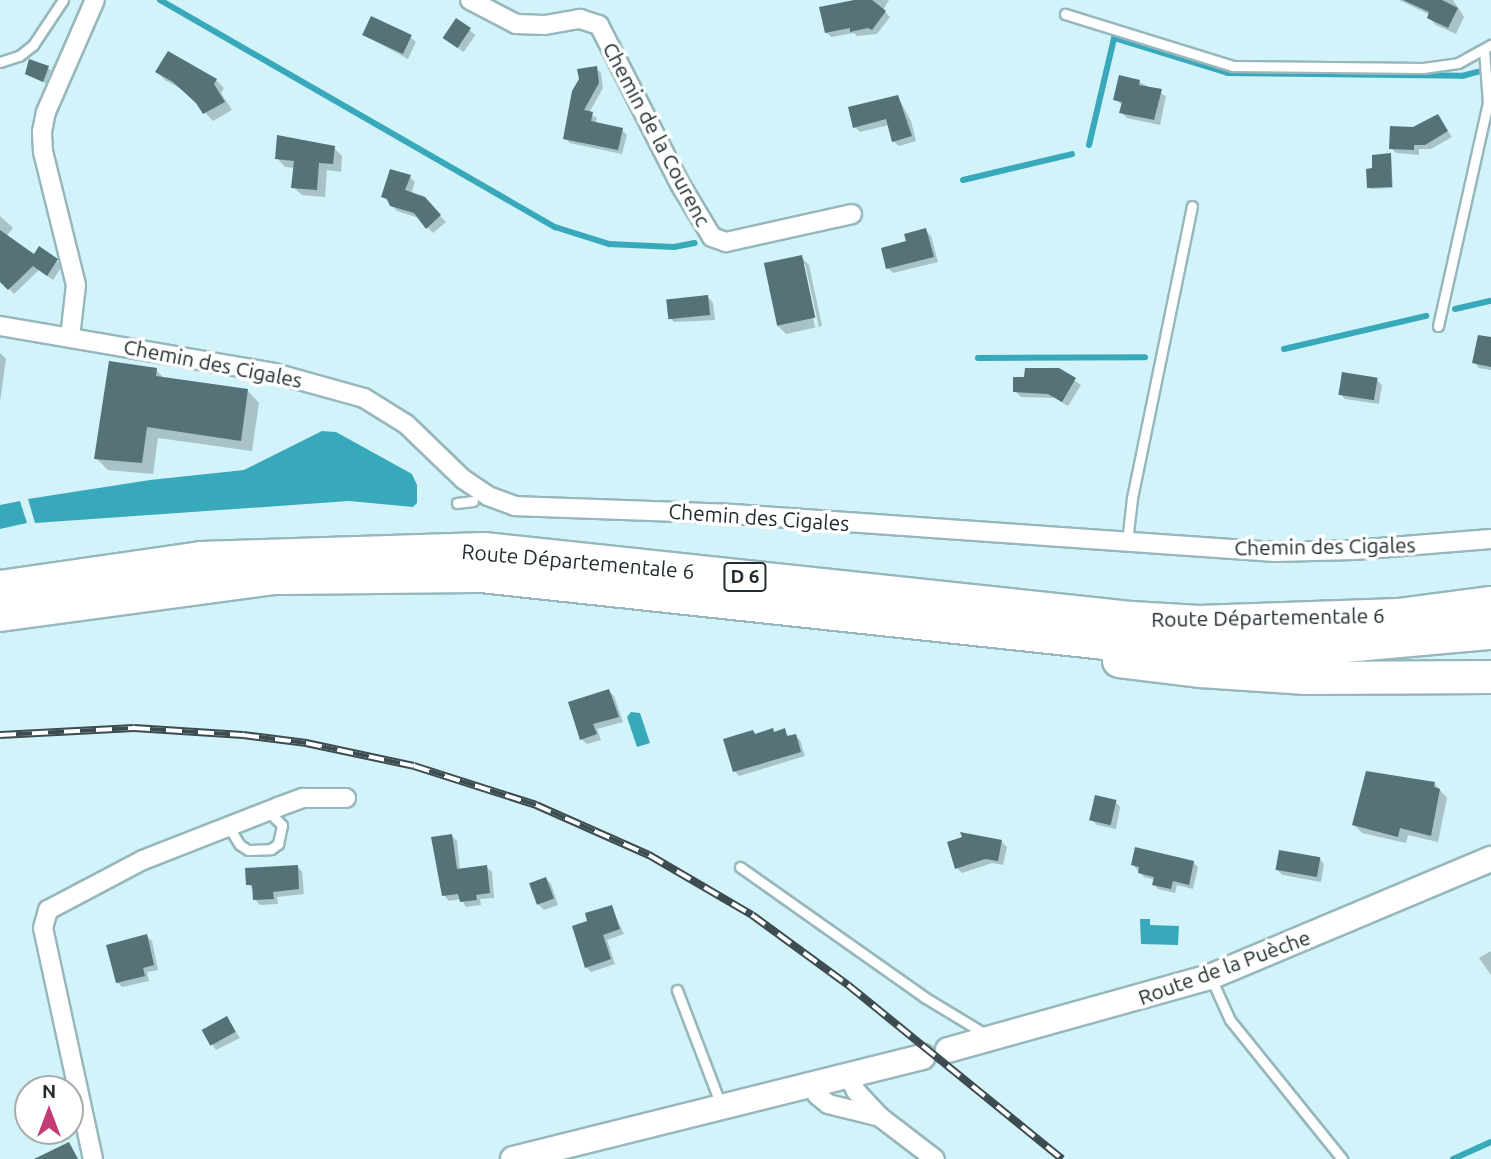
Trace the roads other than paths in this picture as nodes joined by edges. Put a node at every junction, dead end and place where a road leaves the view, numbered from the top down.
1 (63, 0) edge
2 (95, 0) edge
3 (470, 0) edge
4 (1065, 14) dead end
5 (1488, 48) edge
6 (0, 62) edge
7 (1192, 206) dead end
8 (852, 214) dead end
9 (0, 326) edge
10 (1437, 326) dead end
11 (70, 337) junction
12 (473, 501) dead end
13 (457, 503) dead end
14 (1491, 539) edge
15 (1127, 542) junction
16 (0, 587) edge
17 (1491, 589) edge
18 (1491, 603) edge
19 (0, 615) edge
20 (875, 618) junction
21 (1199, 622) junction
22 (1491, 633) edge
23 (1491, 677) edge
24 (346, 799) dead end
25 (267, 811) junction
26 (228, 827) junction
27 (1491, 859) edge
28 (740, 867) dead end
29 (1210, 977) junction
30 (677, 990) dead end
31 (993, 1039) junction
32 (948, 1050) dead end
33 (923, 1056) dead end
34 (848, 1074) junction
35 (812, 1083) junction
36 (721, 1105) junction
37 (880, 1117) junction
38 (916, 1153) edge
39 (93, 1159) edge
40 (513, 1159) edge
41 (935, 1159) edge
42 (1342, 1159) edge

1 - 6 lane
2 - 11 street
3 - 8 street, Chemin de la Courenc
4 - 5 lane
5 - 10 lane
7 - 15 lane
9 - 11 street, Chemin des Cigales
11 - 15 street, Chemin des Cigales
12 - 13 lane
14 - 15 street, Chemin des Cigales
16 - 21 highway, Route Départementale 6 / D 6
17 - 21 highway
18 - 21 highway, Route Départementale 6 / D 6
19 - 20 highway, Route Départementale 6 / D 6
20 - 22 highway, Route Départementale 6 / D 6
20 - 23 highway
24 - 25 street
25 - 26 street
25 - 26 lane
26 - 39 street
27 - 29 main road, Route de la Puèche
28 - 31 lane
29 - 31 main road, Route de la Puèche
29 - 42 lane
30 - 36 lane
31 - 32 main road, Route de la Puèche
33 - 34 main road
34 - 35 main road
34 - 37 street
35 - 36 main road
35 - 37 street
36 - 40 main road
37 - 38 street
38 - 41 street

